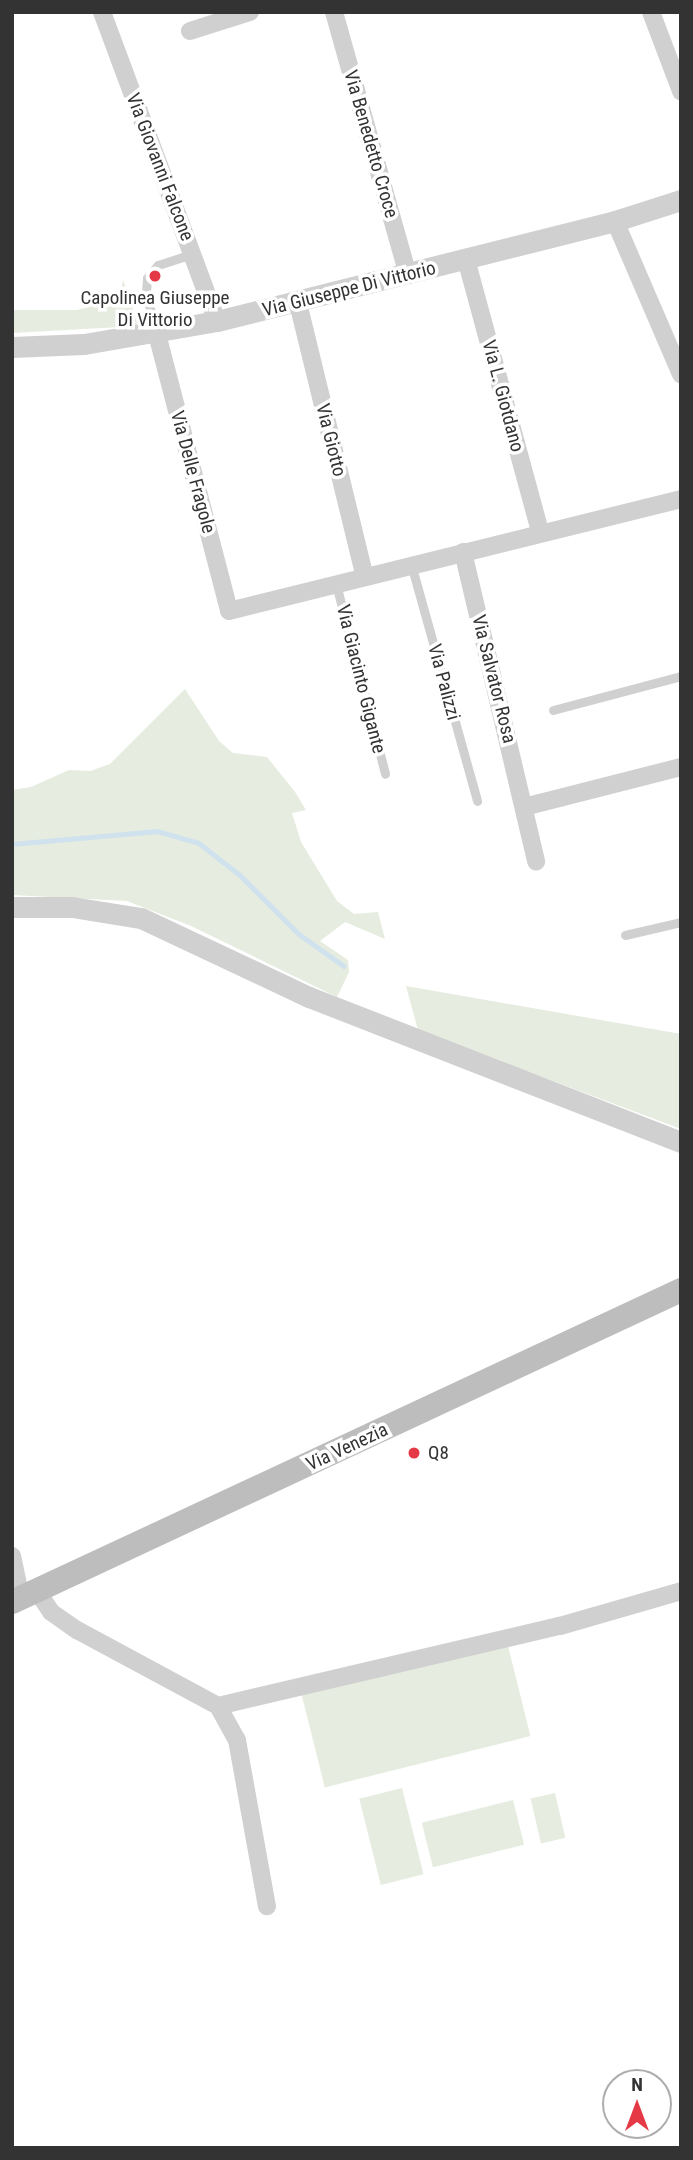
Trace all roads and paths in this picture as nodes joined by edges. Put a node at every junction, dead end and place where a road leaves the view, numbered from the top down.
1 (102, 12) edge
2 (250, 12) edge
3 (334, 12) edge
4 (651, 12) edge
5 (190, 31) dead end
6 (681, 91) edge
7 (681, 200) edge
8 (615, 221) junction
9 (192, 254) junction
10 (466, 259) junction
11 (408, 275) junction
12 (298, 303) junction
13 (217, 321) junction
14 (157, 334) junction
15 (12, 347) edge
16 (681, 374) edge
17 (681, 499) edge
18 (540, 532) junction
19 (463, 552) junction
20 (411, 564) junction
21 (365, 576) junction
22 (336, 584) junction
23 (681, 676) edge
24 (553, 710) dead end
25 (681, 767) edge
26 (386, 774) dead end
27 (477, 801) dead end
28 (524, 807) junction
29 (536, 861) dead end
30 (12, 907) edge
31 (681, 922) edge
32 (625, 935) dead end
33 (681, 1142) edge
34 (681, 1290) edge
35 (12, 1556) edge
36 (681, 1591) edge
37 (23, 1597) edge
38 (218, 1706) junction
39 (267, 1906) dead end

1 - 9 street, Via Giovanni Falcone
2 - 5 street
3 - 11 street, Via Benedetto Croce
4 - 6 street
7 - 8 street, Via Giuseppe Di Vittorio
8 - 10 street, Via Giuseppe Di Vittorio
8 - 16 street
9 - 13 street, Via Giovanni Falcone
9 - 14 lane
10 - 11 street, Via Giuseppe Di Vittorio
10 - 18 street, Via L. Giotdano
11 - 12 street, Via Giuseppe Di Vittorio
12 - 13 street, Via Giuseppe Di Vittorio
12 - 21 street, Via Giotto
13 - 14 street, Via Giuseppe Di Vittorio
14 - 15 street, Via Giuseppe Di Vittorio
14 - 22 street, Via Delle Fragole
17 - 18 street
18 - 19 street
19 - 20 street
19 - 28 street, Via Salvator Rosa
20 - 21 street
20 - 27 lane, Via Palizzi
21 - 22 street
22 - 26 lane, Via Giacinto Gigante
23 - 24 lane
25 - 28 street
28 - 29 street, Via Salvator Rosa
30 - 33 street
31 - 32 lane
34 - 37 main road, Via Venezia
35 - 37 street
36 - 38 street
37 - 38 street
38 - 39 street

